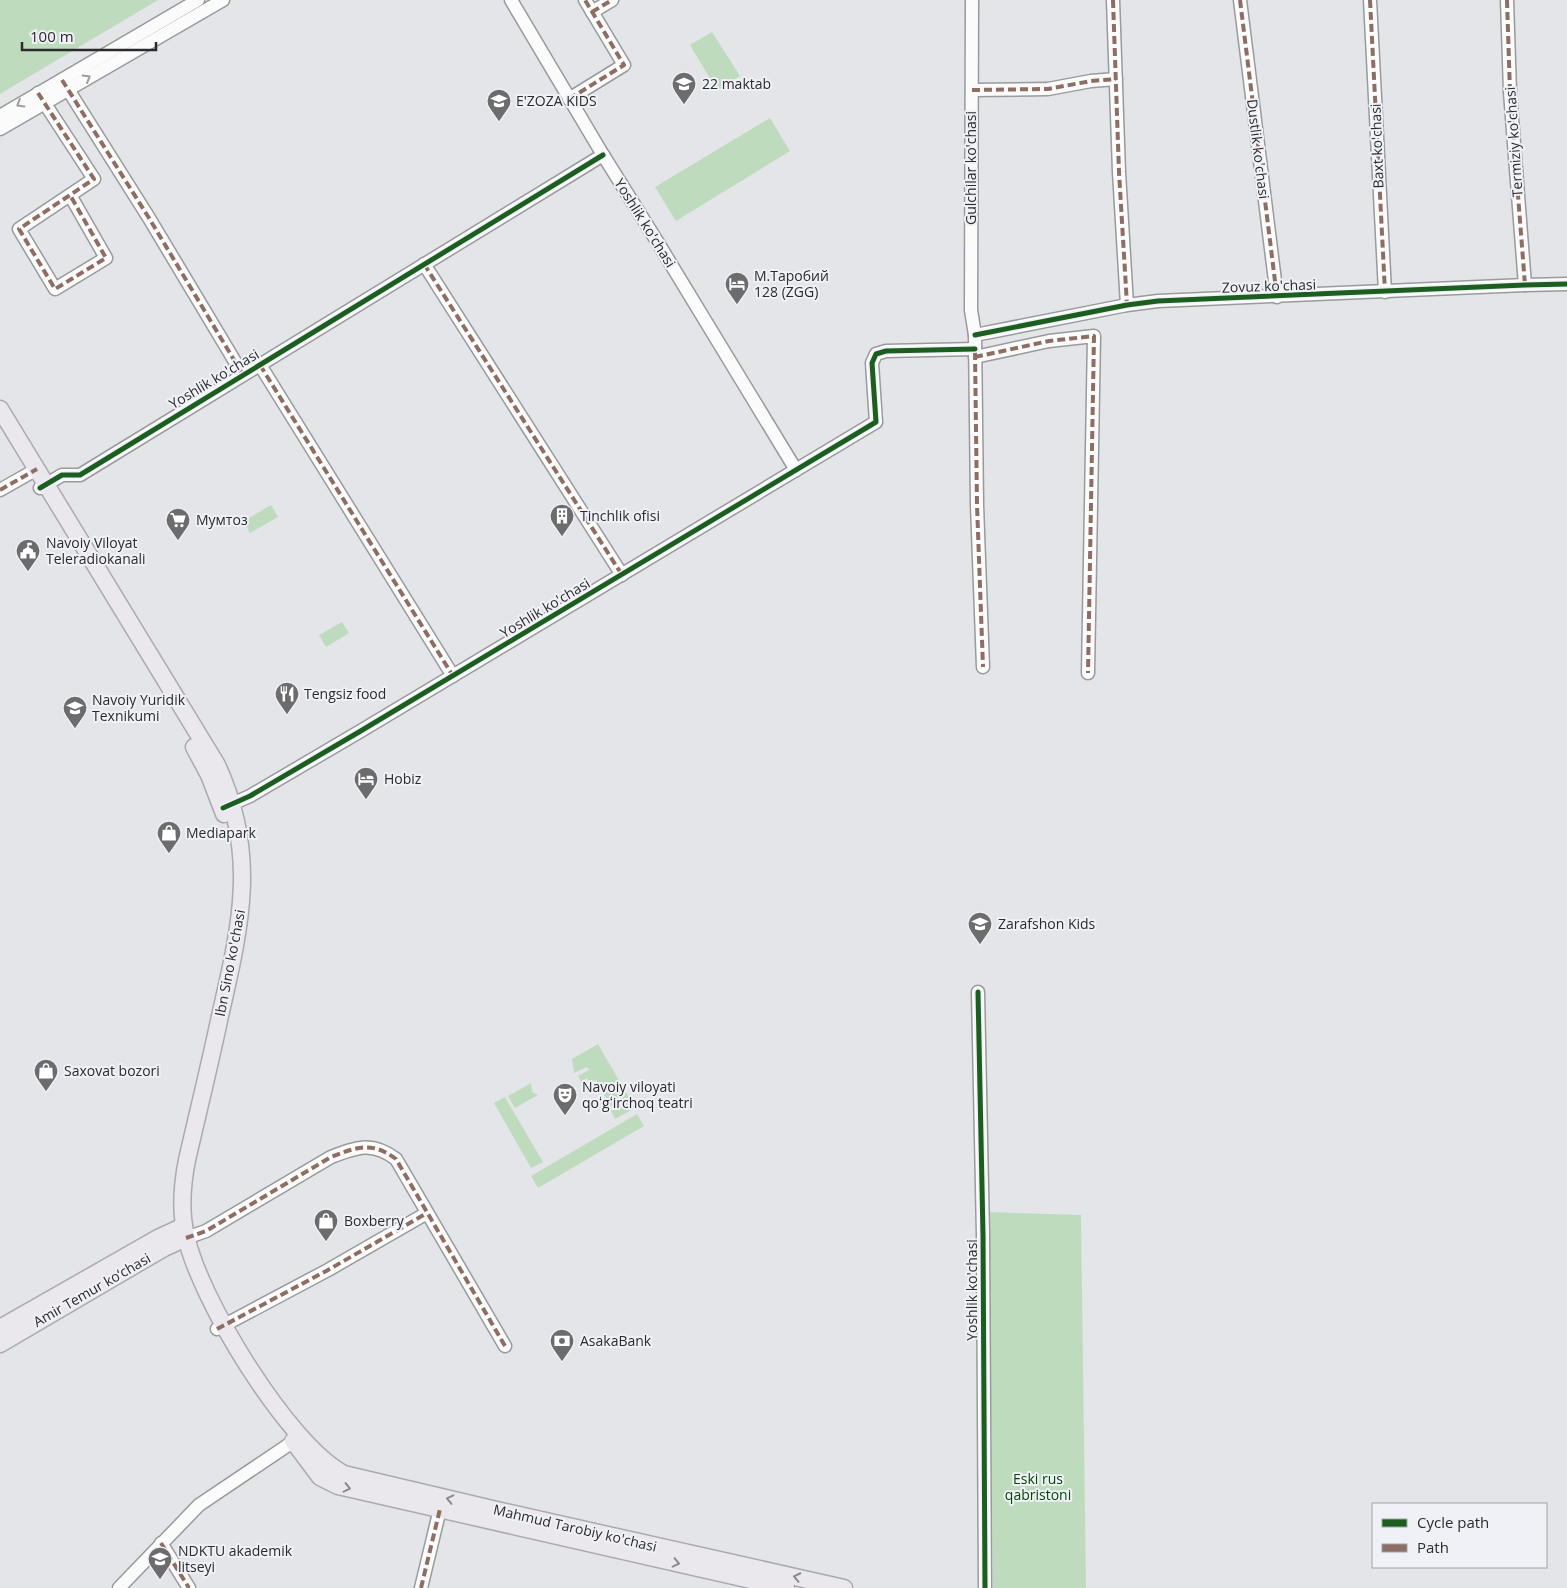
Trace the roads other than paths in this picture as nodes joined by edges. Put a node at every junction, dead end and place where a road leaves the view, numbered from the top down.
1 (198, 0) edge
2 (223, 0) edge
3 (511, 0) edge
4 (585, 0) edge
5 (612, 0) edge
6 (972, 0) edge
7 (1113, 0) edge
8 (1240, 0) edge
9 (1370, 0) edge
10 (1507, 0) edge
11 (592, 12) junction
12 (1116, 79) junction
13 (65, 84) junction
14 (972, 90) junction
15 (42, 98) junction
16 (569, 99) junction
17 (0, 116) edge
18 (0, 129) edge
19 (602, 155) junction
20 (70, 195) junction
21 (424, 264) junction
22 (1567, 284) edge
23 (1524, 285) junction
24 (1385, 292) junction
25 (1277, 297) junction
26 (1127, 305) junction
27 (975, 335) junction
28 (975, 353) junction
29 (260, 365) junction
30 (243, 375) junction
31 (0, 409) edge
32 (0, 424) edge
33 (34, 470) junction
34 (796, 470) junction
35 (44, 486) junction
36 (0, 490) edge
37 (622, 575) junction
38 (982, 667) dead end
39 (1088, 673) dead end
40 (453, 676) junction
41 (228, 806) junction
42 (978, 992) dead end
43 (426, 1213) junction
44 (181, 1234) junction
45 (220, 1327) junction
46 (0, 1328) edge
47 (0, 1344) edge
48 (505, 1346) dead end
49 (297, 1439) junction
50 (440, 1509) junction
51 (161, 1543) junction
52 (767, 1586) edge
53 (119, 1588) edge
54 (188, 1588) edge
55 (421, 1588) edge
56 (786, 1588) edge
57 (844, 1588) edge
58 (985, 1588) edge

1 - 13 street
13 -> 2 street
3 - 16 street, Yoshlik ko'chasi
4 - 11 street
5 - 11 street
6 - 14 street, Gulchilar ko'chasi
7 - 12 street
8 - 25 street, Dustlik ko'chasi
9 - 24 street, Baxt ko'chasi
10 - 23 street, Termiziy ko'chasi
11 - 16 street
12 - 14 street
12 - 26 street
13 - 15 street
13 - 30 street, Yoshlik ko'chasi
14 - 27 street, Gulchilar ko'chasi
15 -> 17 street
15 - 18 street
15 - 20 street
16 - 19 street, Yoshlik ko'chasi
19 - 21 street, Yoshlik ko'chasi
19 - 34 street, Yoshlik ko'chasi
20 - 20 street
21 - 29 street, Yoshlik ko'chasi
21 - 37 street
22 - 23 street, Zovuz ko'chasi
23 - 24 street, Zovuz ko'chasi
24 - 25 street, Zovuz ko'chasi
25 - 26 street, Zovuz ko'chasi
26 - 27 street, Zovuz ko'chasi
27 - 28 street, Gulchilar ko'chasi
28 - 34 street, Yoshlik ko'chasi
28 - 38 street, Gulchilar ko'chasi
28 - 39 street
29 - 30 street, Yoshlik ko'chasi
29 - 40 street, Yoshlik ko'chasi
30 - 35 street, Yoshlik ko'chasi
31 - 33 main road
32 - 33 main road, Mahmud Tarobiy ko'chasi
33 - 35 main road, Mahmud Tarobiy ko'chasi
33 - 36 street
34 - 37 street, Yoshlik ko'chasi
35 - 41 main road, Mahmud Tarobiy ko'chasi
37 - 40 street, Yoshlik ko'chasi
40 - 41 street, Yoshlik ko'chasi
41 - 44 main road, Mahmud Tarobiy ko'chasi
42 - 58 street, Yoshlik ko'chasi
43 - 44 street
43 - 45 street
43 - 48 street
44 - 45 main road, Mahmud Tarobiy ko'chasi
44 - 46 main road, Amir Temur ko‘chasi
44 - 47 main road, Amir Temur ko‘chasi
45 - 49 main road, Mahmud Tarobiy ko'chasi
49 -> 50 main road, Mahmud Tarobiy ko'chasi
49 - 51 street
57 -> 49 main road, Mahmud Tarobiy ko'chasi
50 -> 52 main road, Mahmud Tarobiy ko'chasi
50 - 55 street
51 - 53 street
51 - 54 street
52 - 56 main road, Mahmud Tarobiy ko'chasi

